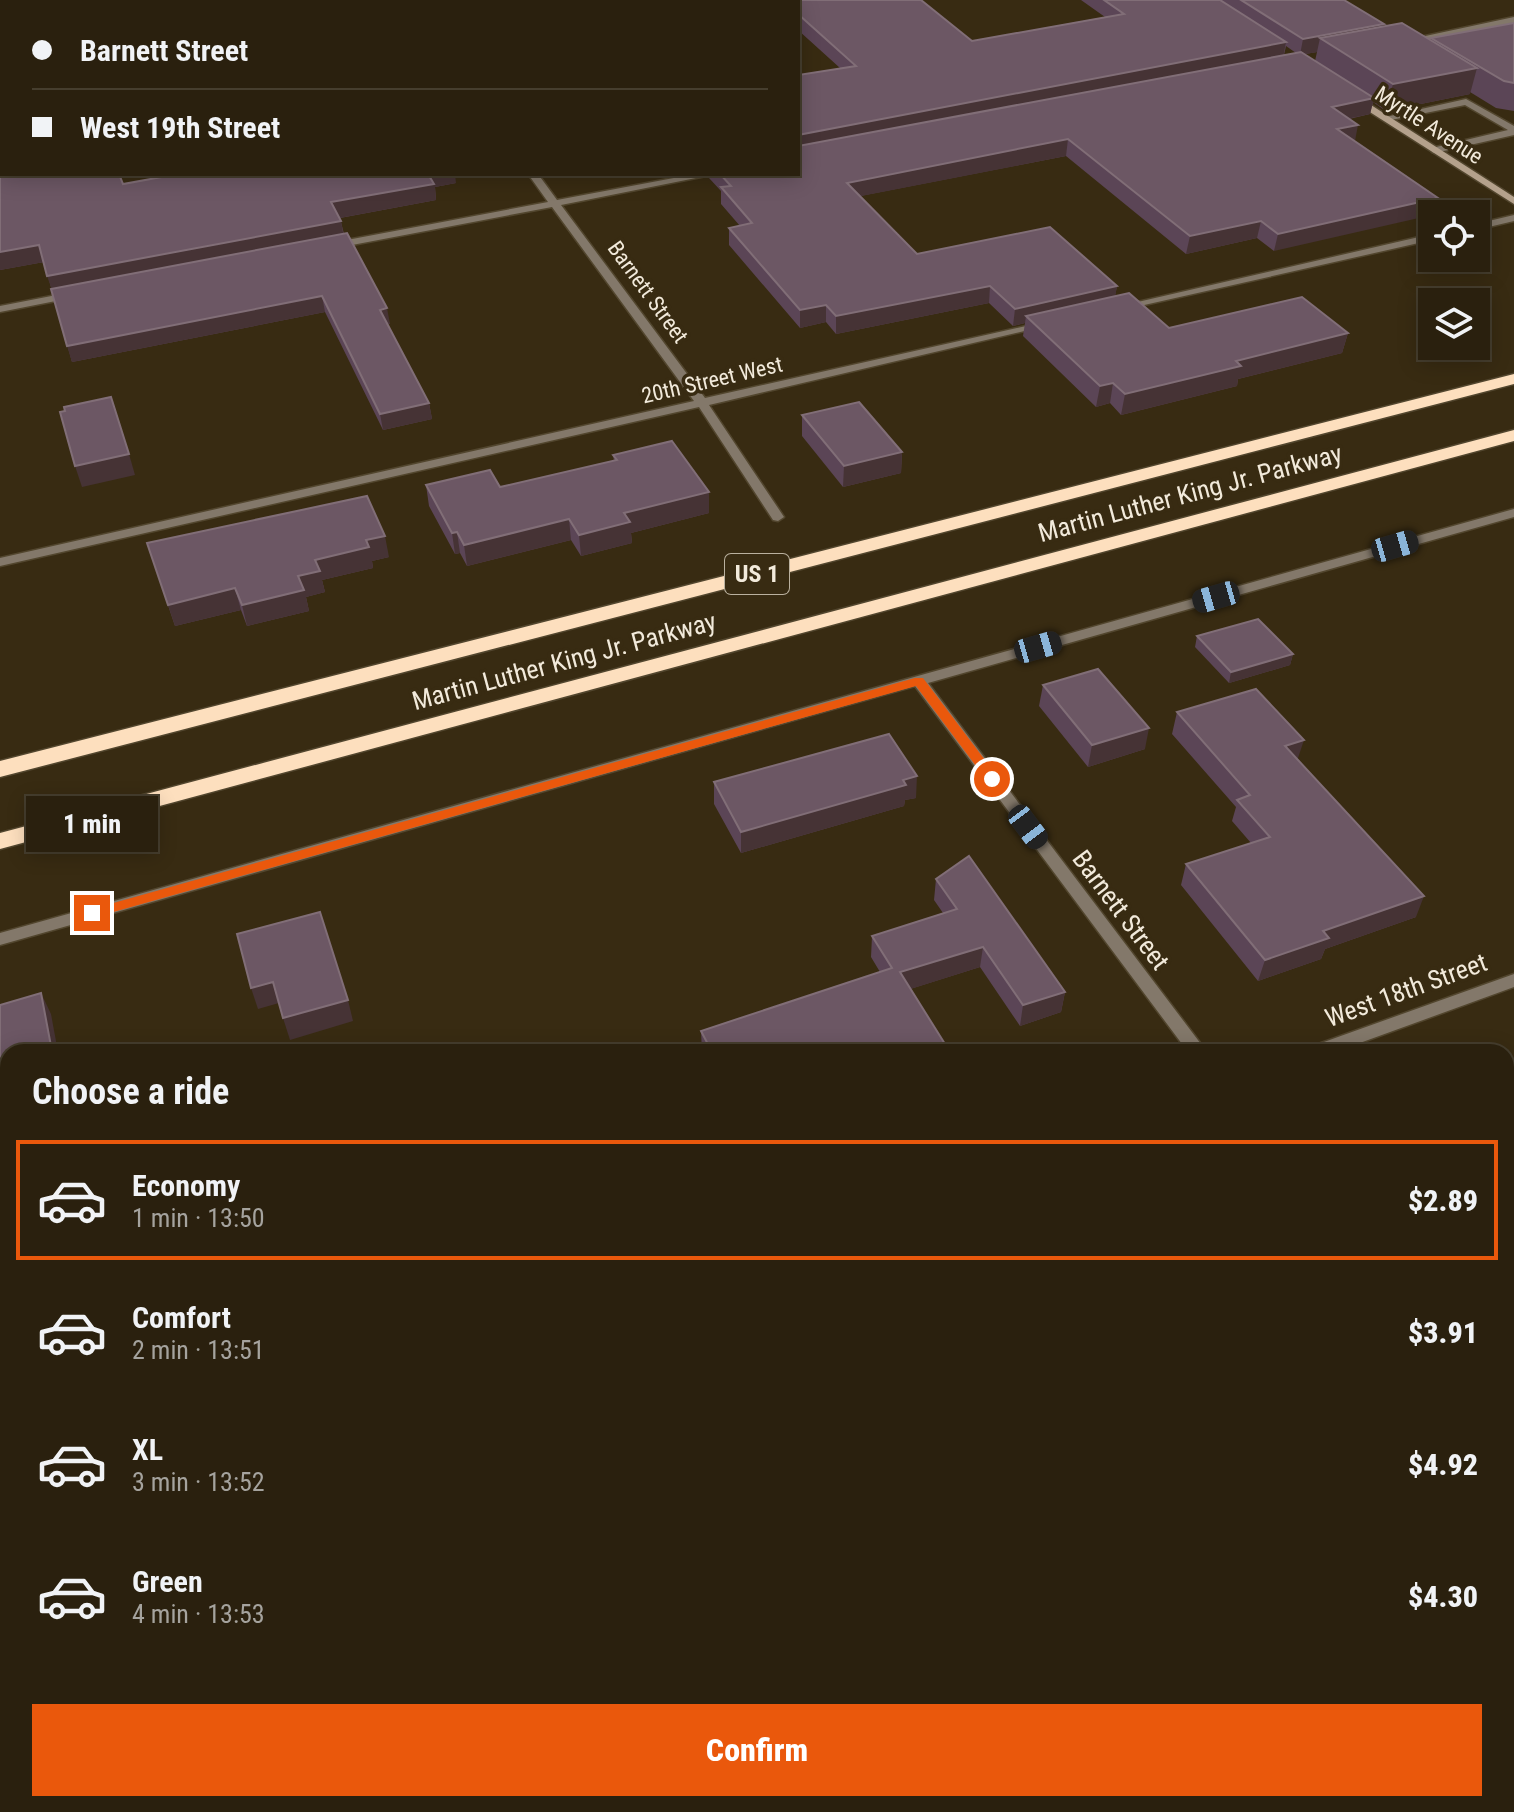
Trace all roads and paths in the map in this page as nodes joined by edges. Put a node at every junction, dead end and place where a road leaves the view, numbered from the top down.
1 (1514, 20) edge
2 (1389, 44) edge
3 (1346, 93) edge
4 (1488, 103) edge
5 (1472, 106) junction
6 (1386, 118) junction
7 (1514, 131) edge
8 (1435, 150) junction
9 (535, 176) edge
10 (700, 176) edge
11 (1514, 201) edge
12 (556, 203) junction
13 (1514, 218) edge
14 (1490, 224) edge
15 (1418, 240) edge
16 (311, 250) edge
17 (78, 294) edge
18 (0, 309) edge
19 (1106, 311) edge
20 (1059, 322) edge
21 (1514, 379) edge
22 (702, 403) junction
23 (1514, 435) edge
24 (1514, 513) edge
25 (778, 517) dead end
26 (0, 562) edge
27 (919, 681) junction
28 (0, 769) edge
29 (0, 841) edge
30 (0, 939) edge
31 (1514, 980) edge
32 (1192, 1044) edge
33 (1338, 1044) edge

1 - 2 street
3 - 6 main road, Myrtle Avenue
4 - 5 street
5 - 6 street
5 - 7 street
6 - 8 main road, Myrtle Avenue
7 - 8 street
8 - 11 main road, Myrtle Avenue
9 - 12 street, Barnett Street
10 - 12 street
12 - 16 street
12 - 22 street, Barnett Street
13 - 14 street
15 - 19 street
17 - 18 street
20 - 22 street, 20th Street West
21 - 28 highway, Martin Luther King Jr. Parkway / US 1
22 - 25 street, Barnett Street
22 - 26 street, 20th Street West
23 - 29 highway, Martin Luther King Jr. Parkway / US 1
24 - 27 street
27 - 30 street
27 - 32 street, Barnett Street
31 - 33 street, West 18th Street

